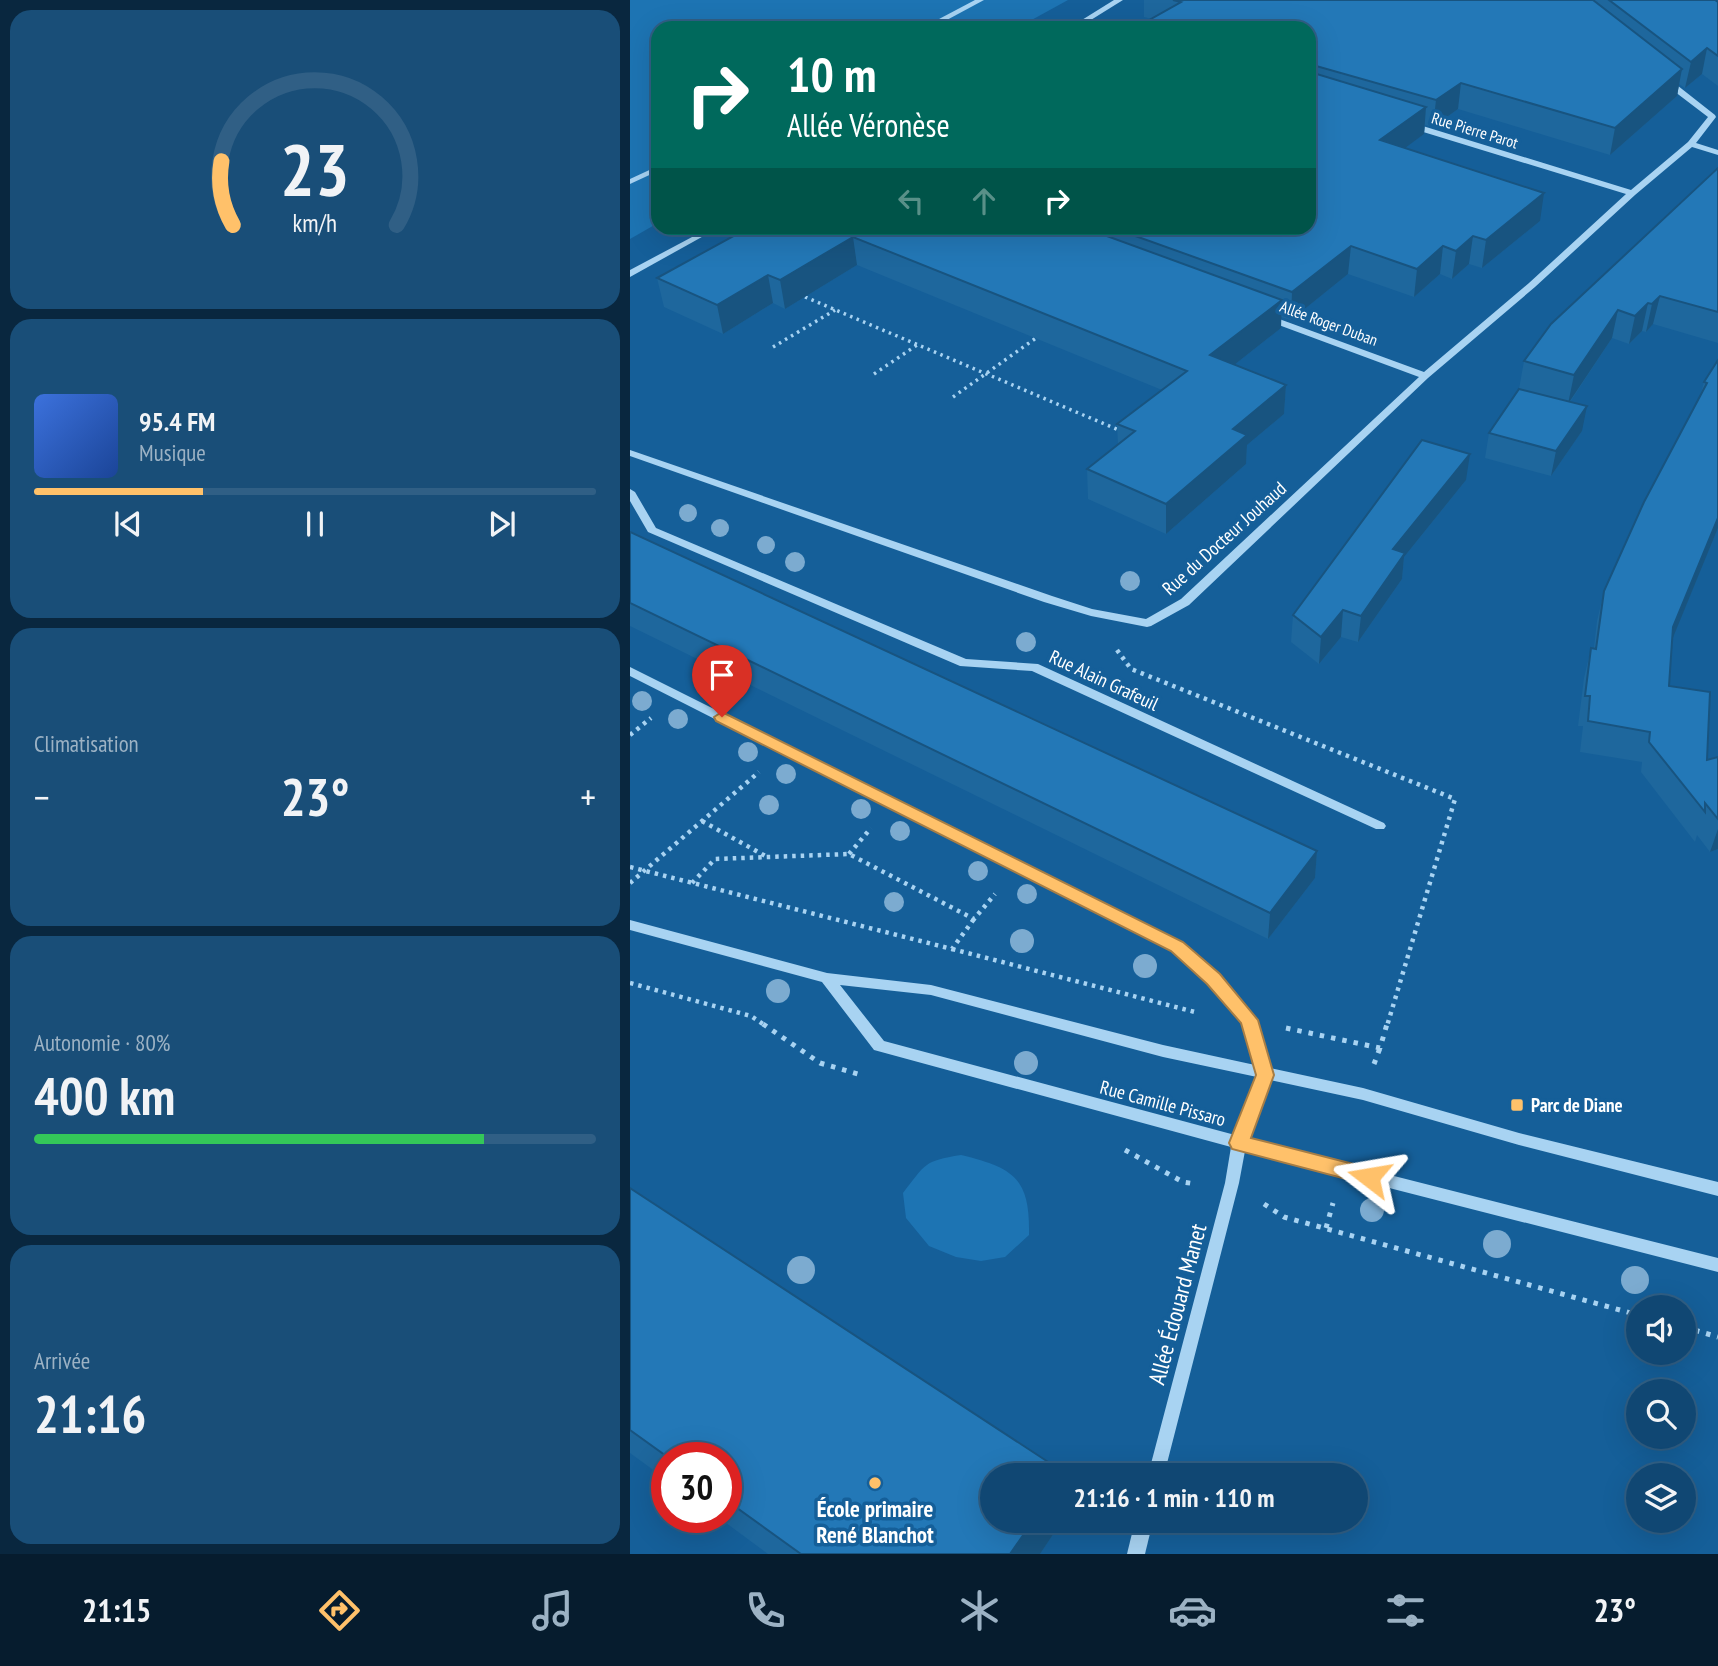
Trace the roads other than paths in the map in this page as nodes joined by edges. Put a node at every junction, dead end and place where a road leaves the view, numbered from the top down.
1 (980, 0) edge
2 (1119, 0) edge
3 (940, 21) edge
4 (1084, 21) edge
5 (1658, 74) edge
6 (1396, 121) edge
7 (1691, 144) junction
8 (1718, 153) edge
9 (651, 172) edge
10 (630, 182) edge
11 (1632, 193) junction
12 (701, 235) edge
13 (630, 274) edge
14 (1257, 314) edge
15 (1425, 376) junction
16 (630, 453) edge
17 (630, 492) edge
18 (630, 671) edge
19 (1380, 826) dead end
20 (630, 925) edge
21 (827, 978) junction
22 (1265, 1075) junction
23 (1239, 1143) junction
24 (1718, 1189) edge
25 (1718, 1265) edge
26 (1159, 1463) edge
27 (1141, 1533) edge
28 (1136, 1554) edge

1 - 3 street
2 - 4 street
5 - 7 street, Rue du Docteur Jouhaud
6 - 11 street, Rue Pierre Parot
7 - 8 street
7 - 11 street, Rue du Docteur Jouhaud
9 - 10 street
11 - 15 street, Rue du Docteur Jouhaud
12 - 13 street
14 - 15 street, Allée Roger Duban
15 - 16 street, Rue du Docteur Jouhaud
17 - 19 street, Rue Alain Grafeuil
18 - 22 street
20 - 21 street
21 - 22 street
21 - 23 street, Rue Camille Pissaro
22 - 23 street, Allée Édouard Manet
22 - 24 street
23 - 25 street, Rue Camille Pissaro
23 - 26 street, Allée Édouard Manet
27 - 28 street

